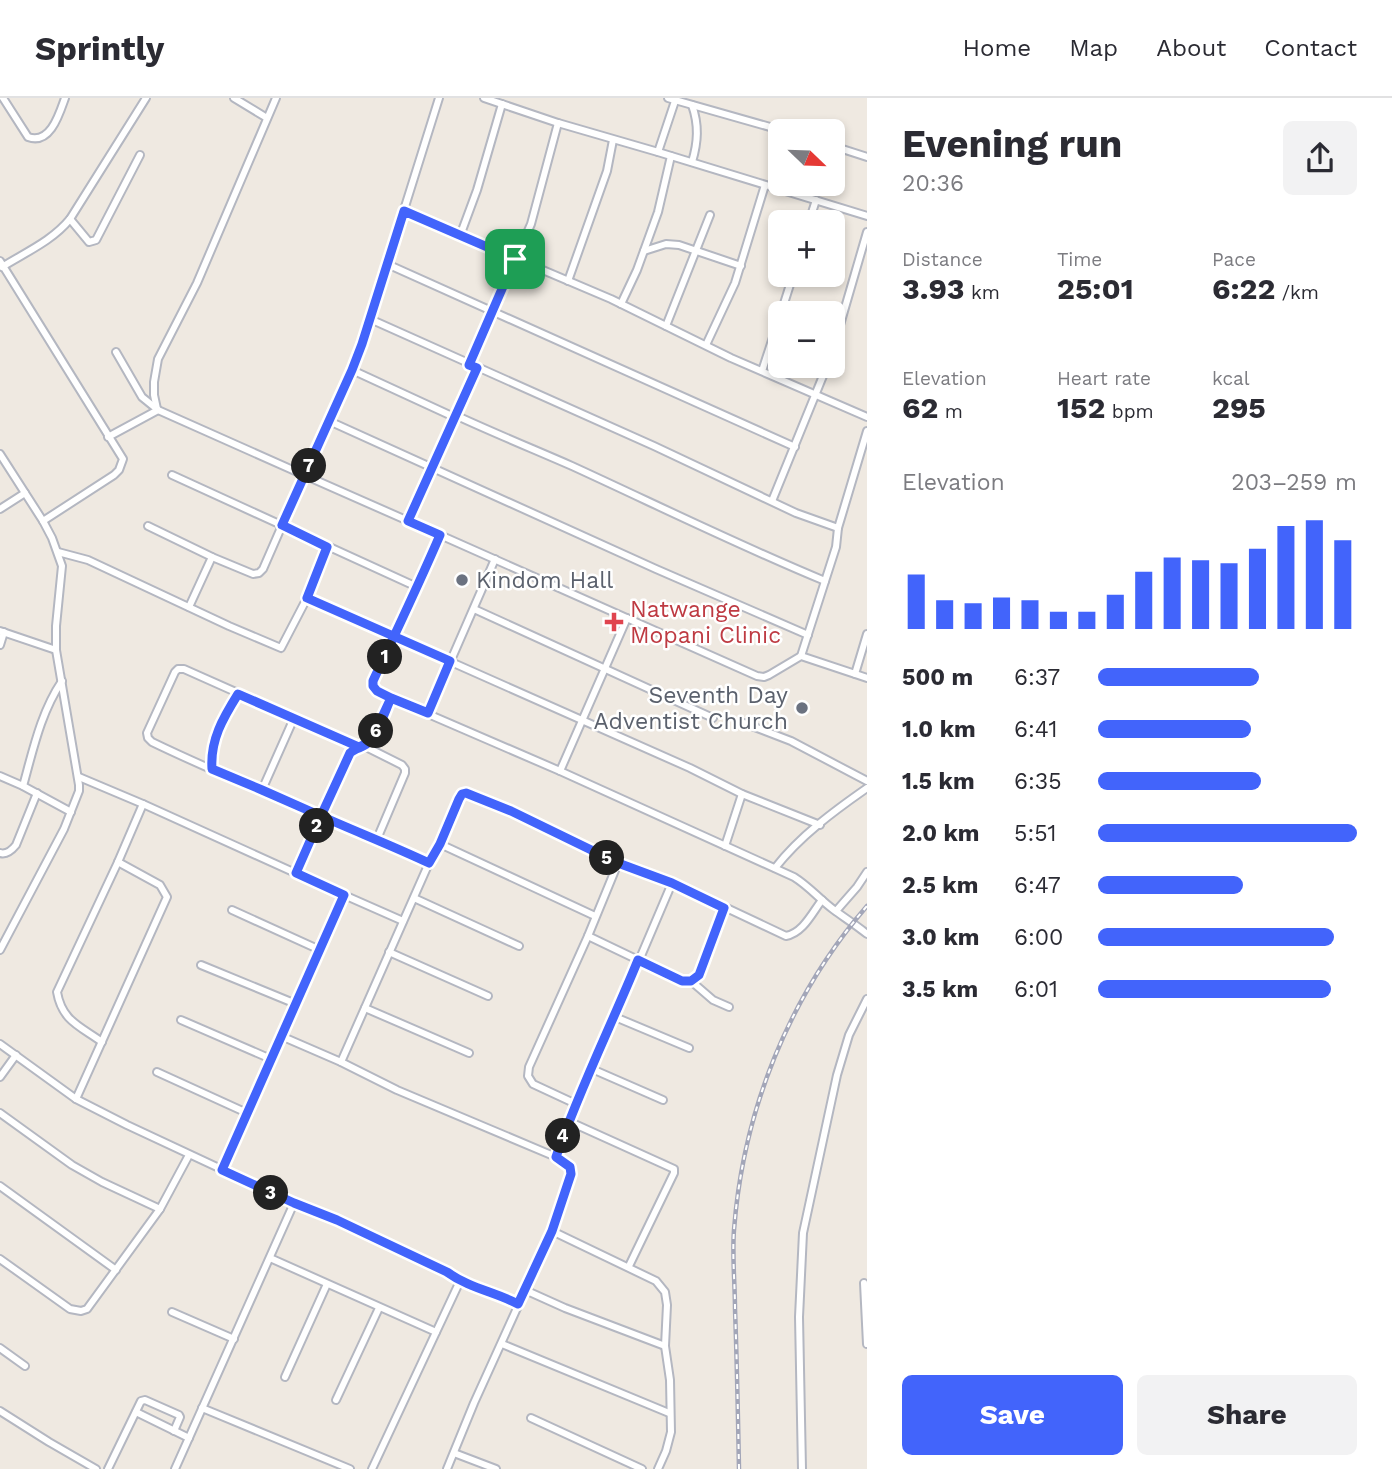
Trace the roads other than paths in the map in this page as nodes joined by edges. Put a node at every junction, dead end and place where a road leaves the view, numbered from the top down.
1 (3, 98) edge
2 (65, 98) edge
3 (146, 98) edge
4 (234, 98) edge
5 (276, 98) edge
6 (439, 98) edge
7 (484, 98) edge
8 (673, 99) edge
9 (502, 104) junction
10 (692, 105) junction
11 (267, 118) junction
12 (558, 123) junction
13 (768, 126) edge
14 (613, 140) junction
15 (845, 150) edge
16 (658, 152) junction
17 (140, 155) dead end
18 (671, 156) junction
19 (867, 157) edge
20 (692, 162) junction
21 (765, 185) junction
22 (816, 200) junction
23 (813, 210) edge
24 (404, 211) junction
25 (710, 215) dead end
26 (867, 216) edge
27 (70, 219) junction
28 (867, 232) edge
29 (460, 236) junction
30 (696, 250) junction
31 (644, 251) junction
32 (515, 259) junction
33 (387, 264) junction
34 (1, 265) edge
35 (740, 266) junction
36 (568, 281) junction
37 (621, 304) junction
38 (845, 308) edge
39 (492, 312) junction
40 (370, 319) junction
41 (666, 326) junction
42 (706, 345) junction
43 (116, 352) dead end
44 (768, 353) edge
45 (469, 365) junction
46 (477, 368) junction
47 (352, 370) junction
48 (762, 371) junction
49 (823, 378) edge
50 (817, 395) junction
51 (158, 410) junction
52 (454, 416) junction
53 (867, 417) edge
54 (329, 421) junction
55 (867, 431) edge
56 (108, 437) junction
57 (795, 447) junction
58 (0, 454) edge
59 (433, 469) junction
60 (857, 470) junction
61 (867, 473) edge
62 (172, 475) dead end
63 (304, 475) junction
64 (25, 493) junction
65 (772, 501) junction
66 (0, 509) edge
67 (43, 521) junction
68 (408, 521) junction
69 (282, 525) junction
70 (148, 526) dead end
71 (838, 528) junction
72 (440, 535) junction
73 (327, 547) junction
74 (58, 552) junction
75 (212, 557) junction
76 (495, 559) junction
77 (825, 581) junction
78 (417, 587) junction
79 (307, 598) junction
80 (189, 607) junction
81 (474, 609) junction
82 (627, 618) junction
83 (2, 632) edge
84 (867, 634) edge
85 (808, 635) junction
86 (394, 636) junction
87 (0, 645) edge
88 (56, 650) junction
89 (801, 656) junction
90 (450, 661) junction
91 (604, 669) junction
92 (855, 674) junction
93 (867, 678) edge
94 (62, 681) junction
95 (238, 694) junction
96 (391, 698) junction
97 (428, 713) junction
98 (295, 718) junction
99 (713, 718) dead end
100 (582, 719) junction
101 (744, 723) dead end
102 (362, 746) junction
103 (212, 769) junction
104 (560, 771) junction
105 (0, 776) edge
106 (79, 778) junction
107 (867, 780) edge
108 (23, 786) junction
109 (867, 788) edge
110 (262, 790) junction
111 (37, 793) junction
112 (742, 794) junction
113 (142, 804) junction
114 (71, 813) junction
115 (321, 816) junction
116 (820, 825) junction
117 (377, 839) junction
118 (440, 844) junction
119 (725, 846) junction
120 (0, 853) edge
121 (118, 862) junction
122 (429, 863) junction
123 (618, 863) junction
124 (775, 868) junction
125 (867, 872) edge
126 (296, 873) junction
127 (672, 883) junction
128 (344, 895) junction
129 (414, 898) junction
130 (822, 900) junction
131 (724, 908) junction
132 (232, 910) dead end
133 (836, 911) junction
134 (595, 916) junction
135 (403, 921) junction
136 (867, 934) edge
137 (588, 936) junction
138 (519, 946) dead end
139 (0, 950) edge
140 (320, 950) junction
141 (389, 952) junction
142 (638, 960) junction
143 (201, 965) dead end
144 (691, 981) junction
145 (488, 996) dead end
146 (867, 999) edge
147 (296, 1004) junction
148 (729, 1007) dead end
149 (365, 1008) junction
150 (615, 1017) junction
151 (181, 1020) dead end
152 (281, 1036) junction
153 (102, 1042) junction
154 (0, 1044) edge
155 (689, 1048) dead end
156 (469, 1053) dead end
157 (16, 1055) junction
158 (271, 1059) junction
159 (341, 1062) junction
160 (592, 1069) junction
161 (157, 1072) dead end
162 (0, 1077) edge
163 (76, 1099) junction
164 (663, 1100) dead end
165 (576, 1104) junction
166 (0, 1112) edge
167 (247, 1113) junction
168 (568, 1121) junction
169 (189, 1155) junction
170 (556, 1157) junction
171 (222, 1170) junction
172 (0, 1186) edge
173 (294, 1203) junction
174 (160, 1209) junction
175 (552, 1231) junction
176 (270, 1258) junction
177 (0, 1259) edge
178 (629, 1266) junction
179 (116, 1270) junction
180 (460, 1281) junction
181 (864, 1283) dead end
182 (327, 1284) junction
183 (525, 1290) junction
184 (518, 1304) junction
185 (379, 1308) junction
186 (172, 1312) dead end
187 (436, 1332) junction
188 (234, 1339) junction
189 (502, 1344) junction
190 (867, 1344) edge
191 (665, 1346) junction
192 (0, 1348) edge
193 (24, 1366) dead end
194 (285, 1377) dead end
195 (337, 1400) dead end
196 (202, 1408) junction
197 (0, 1411) edge
198 (136, 1412) junction
199 (669, 1413) junction
200 (531, 1418) dead end
201 (174, 1431) junction
202 (189, 1438) junction
203 (454, 1453) junction
204 (96, 1469) edge
205 (108, 1469) edge
206 (175, 1469) edge
207 (350, 1469) edge
208 (372, 1469) edge
209 (447, 1469) edge
210 (496, 1469) edge
211 (642, 1469) edge
212 (658, 1469) edge
213 (802, 1469) edge

1 - 2 street
3 - 27 street
4 - 11 street
5 - 11 street
6 - 24 street
7 - 9 street
8 - 10 street
8 - 16 street
9 - 12 street
9 - 29 street
10 - 13 street
10 - 20 street
11 - 51 street
12 - 14 street
12 - 32 street
14 - 16 street
14 - 36 street
15 - 19 street
16 - 18 street
17 - 27 street
18 - 20 street
18 - 31 street
20 - 21 street
21 - 22 street
21 - 35 street
22 - 23 street
22 - 26 street
24 - 29 street
24 - 33 street
25 - 30 street
27 - 34 street
28 - 38 street
29 - 32 street
30 - 31 street
30 - 35 street
30 - 41 street
31 - 37 street
32 - 36 street
32 - 39 street
33 - 39 street
33 - 40 street
34 - 56 street
35 - 42 street
36 - 37 street
37 - 41 street
39 - 45 street
39 - 57 street
40 - 45 street
40 - 47 street
41 - 42 street
42 - 48 street
43 - 51 street
44 - 48 street
45 - 46 street
46 - 52 street
46 - 65 street
47 - 52 street
47 - 54 street
48 - 50 street
49 - 50 street
50 - 53 street
50 - 57 street
51 - 56 street
51 - 63 street
52 - 59 street
52 - 77 street
54 - 59 street
54 - 63 street
55 - 60 street
56 - 67 street
57 - 65 street
58 - 64 street
59 - 68 street
59 - 85 street
60 - 61 street
60 - 71 street
62 - 69 street
63 - 68 street
63 - 69 street
64 - 66 street
64 - 67 street
65 - 71 street
67 - 74 street
68 - 72 street
69 - 73 street
69 - 75 street
70 - 75 street
71 - 77 street
72 - 76 street
72 - 78 street
73 - 78 street
73 - 79 street
74 - 80 street
74 - 88 street
75 - 80 street
76 - 81 street
76 - 82 street
77 - 85 street
78 - 86 street
79 - 80 street
79 - 86 street
81 - 90 street
81 - 91 street
82 - 89 street
82 - 91 street
83 - 87 street
83 - 88 street
84 - 92 street
85 - 89 street
86 - 90 street
86 - 96 street
88 - 94 street
89 - 92 street
90 - 97 street
90 - 100 street
91 - 99 street
91 - 100 street
92 - 93 street
94 - 106 street
94 - 108 street
95 - 98 street
95 - 103 street
95 - 103 street
96 - 97 street
96 - 102 street
97 - 104 street
98 - 102 street
98 - 110 street
100 - 104 street
100 - 112 street
101 - 107 street
102 - 115 street
102 - 117 street
103 - 110 street
104 - 119 street
105 - 108 street
106 - 113 street
106 - 114 street
108 - 111 street
109 - 116 street
110 - 115 street
111 - 114 street
111 - 120 street
112 - 116 street
112 - 119 street
113 - 121 street
113 - 126 street
114 - 139 street
115 - 117 street
115 - 126 street
116 - 124 street
117 - 122 street
118 - 122 street
118 - 123 street
118 - 134 street
119 - 124 street
121 - 153 street
121 - 153 street
122 - 129 street
123 - 127 street
123 - 134 street
124 - 130 street
125 - 133 street
126 - 128 street
127 - 131 street
127 - 142 street
128 - 135 street
128 - 140 street
129 - 135 street
129 - 138 street
130 - 131 street
130 - 133 street
131 - 144 street
132 - 140 street
133 - 136 street
134 - 137 street
135 - 141 street
137 - 142 street
137 - 165 street
140 - 147 street
141 - 145 street
141 - 149 street
142 - 144 street
142 - 150 street
143 - 147 street
144 - 148 street
146 - 213 street
147 - 152 street
149 - 156 street
149 - 159 street
150 - 155 street
150 - 160 street
151 - 158 street
152 - 158 street
152 - 159 street
153 - 163 street
154 - 157 street
157 - 162 street
157 - 163 street
158 - 167 street
159 - 170 street
160 - 164 street
160 - 165 street
161 - 167 street
163 - 169 street
165 - 168 street
166 - 174 street
167 - 171 street
168 - 170 street
168 - 178 street
169 - 171 street
169 - 174 street
170 - 175 street
171 - 173 street
172 - 179 street
173 - 176 street
173 - 180 street
174 - 179 street
175 - 178 street
175 - 183 street
176 - 182 street
176 - 188 street
177 - 179 street
178 - 191 street
180 - 184 street
180 - 187 street
181 - 190 street
182 - 185 street
182 - 194 street
183 - 184 street
183 - 191 street
184 - 189 street
185 - 187 street
185 - 195 street
186 - 188 street
187 - 208 street
188 - 196 street
189 - 199 street
189 - 203 street
191 - 199 street
192 - 193 street
196 - 202 street
196 - 207 street
197 - 204 street
198 - 201 street
198 - 201 street
198 - 205 street
199 - 212 street
200 - 211 street
201 - 202 street
202 - 206 street
203 - 209 street
203 - 210 street

